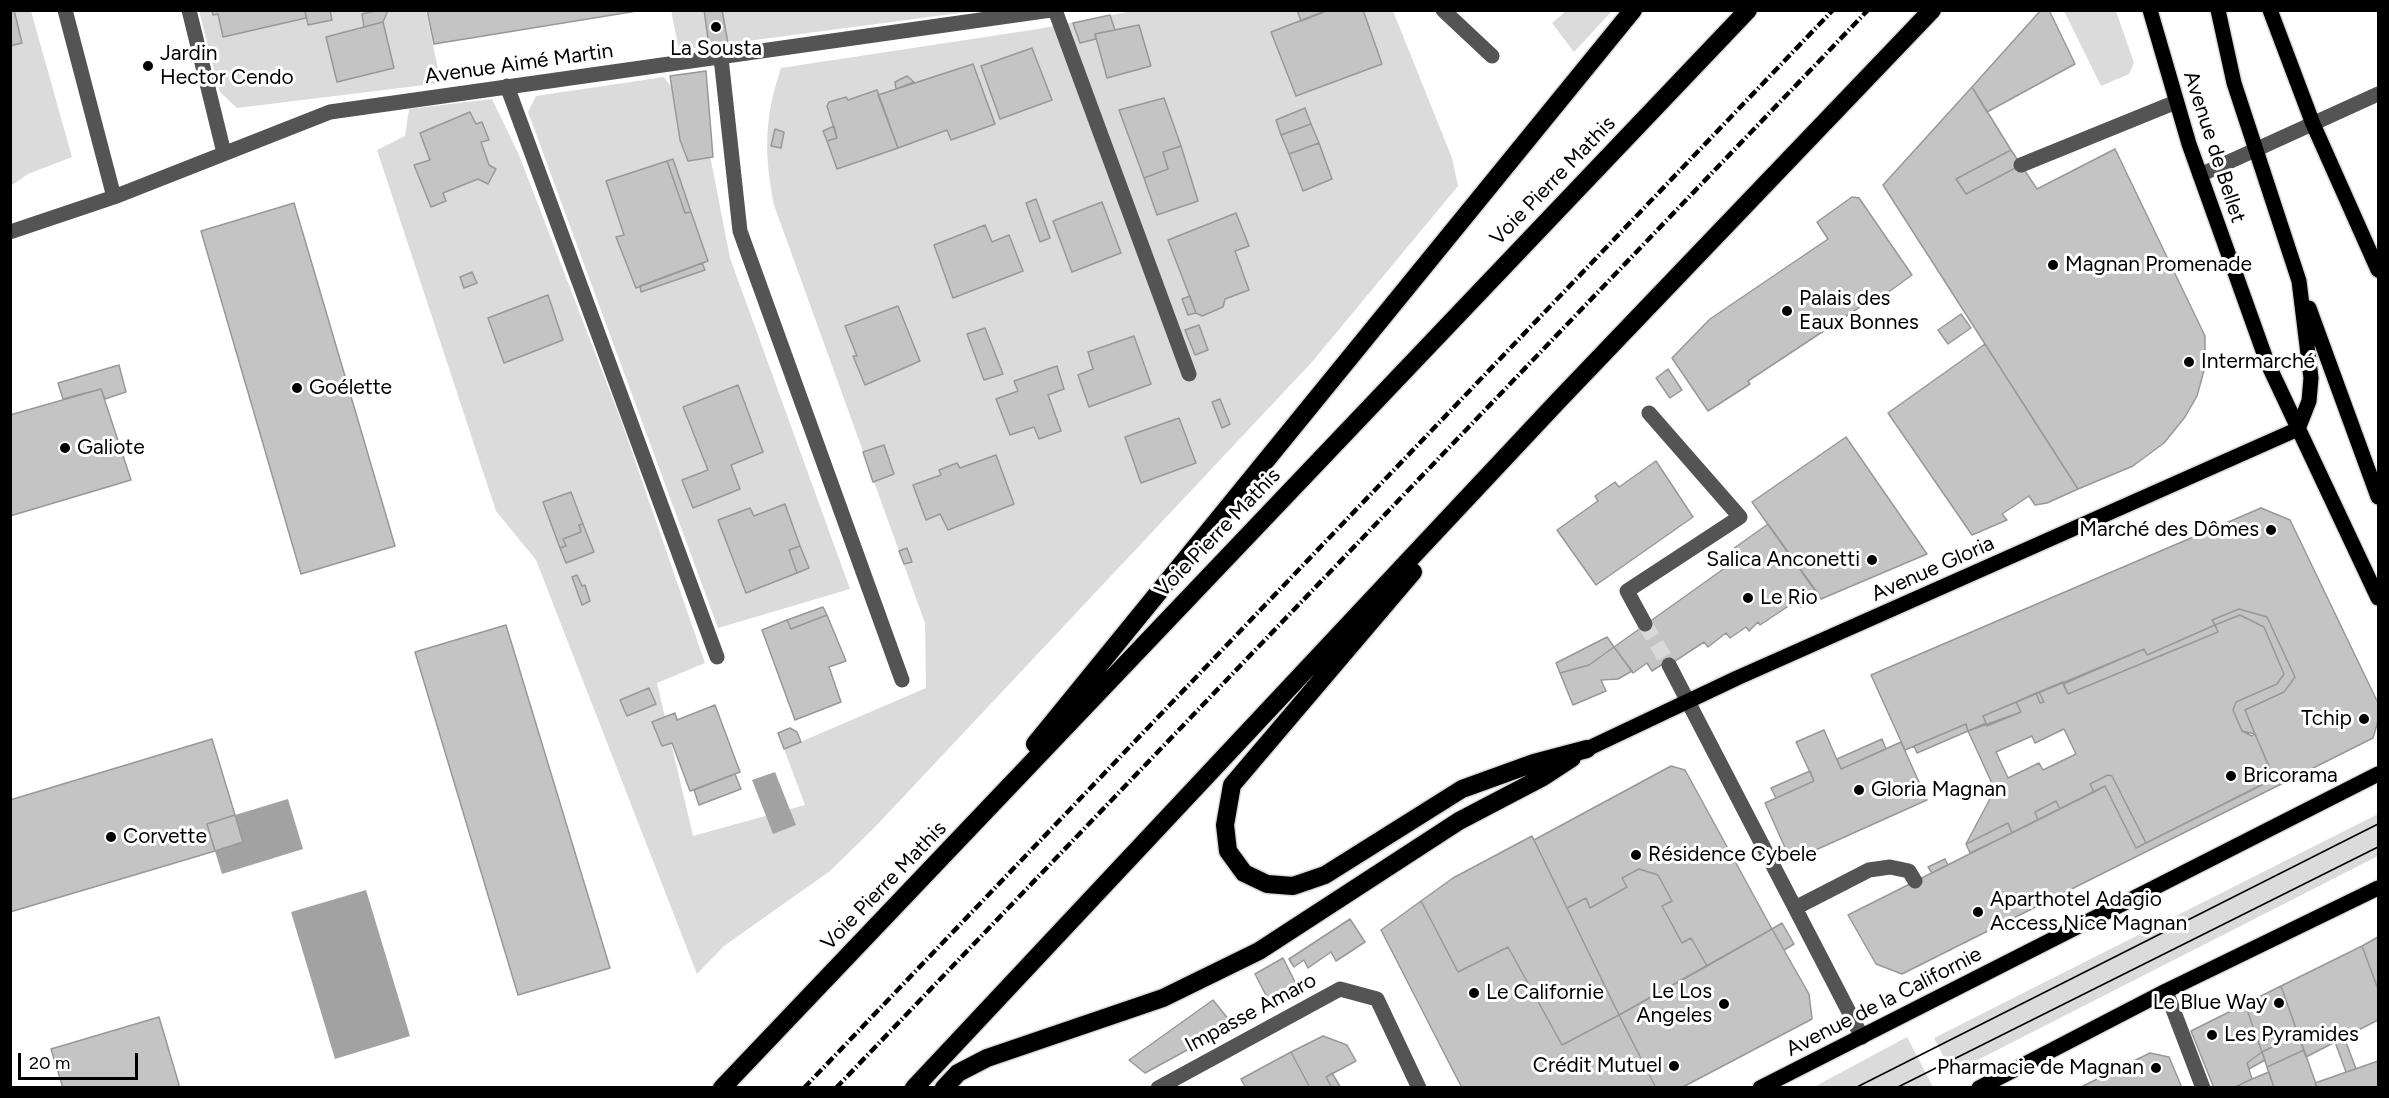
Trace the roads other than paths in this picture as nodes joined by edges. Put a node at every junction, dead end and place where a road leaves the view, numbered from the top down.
1 (65, 10) edge
2 (189, 10) edge
3 (1053, 10) edge
4 (1443, 10) edge
5 (1633, 10) edge
6 (1748, 10) edge
7 (1932, 10) edge
8 (2150, 10) edge
9 (2217, 10) edge
10 (2270, 10) edge
11 (1492, 56) dead end
12 (722, 58) junction
13 (507, 86) junction
14 (2379, 94) edge
15 (2176, 102) junction
16 (2313, 124) junction
17 (2255, 152) junction
18 (224, 153) junction
19 (2020, 165) dead end
20 (2200, 176) junction
21 (114, 197) junction
22 (10, 232) edge
23 (2379, 270) edge
24 (2299, 281) junction
25 (1189, 374) dead end
26 (1558, 401) junction
27 (1649, 413) dead end
28 (2298, 429) junction
29 (2379, 497) edge
30 (2379, 598) edge
31 (1645, 624) tunnel mouth
32 (717, 657) dead end
33 (1669, 664) tunnel mouth
34 (902, 680) dead end
35 (1689, 701) junction
36 (1587, 749) junction
37 (2379, 774) edge
38 (954, 845) junction
39 (1916, 881) dead end
40 (2379, 888) edge
41 (1795, 908) junction
42 (2166, 992) junction
43 (1862, 1037) junction
44 (722, 1088) edge
45 (914, 1088) edge
46 (944, 1088) edge
47 (1158, 1088) edge
48 (1419, 1088) edge
49 (1760, 1088) edge
50 (1979, 1088) edge
51 (2202, 1088) edge

1 - 21 street
2 - 18 street
3 - 12 street, Avenue Aimé Martin
3 - 25 street
4 - 11 street
5 - 38 highway
6 - 38 highway, Voie Pierre Mathis
7 - 26 highway
8 - 15 main road, Avenue de Bellet
9 - 17 main road, Avenue de Bellet
10 - 16 main road
12 - 13 street, Avenue Aimé Martin
12 - 34 street
13 - 18 street, Avenue Aimé Martin
13 - 32 street
14 - 16 street
15 - 19 street
15 - 20 main road, Avenue de Bellet
16 - 17 street
16 - 23 main road
17 - 20 street
17 - 24 main road, Avenue de Bellet
18 - 21 street, Avenue Aimé Martin
20 - 28 main road, Avenue de Bellet
21 - 22 street, Avenue Aimé Martin
24 - 28 main road, Avenue de Bellet
24 - 29 main road
26 - 36 highway
26 - 45 highway
27 - 31 street
28 - 30 main road, Avenue de Bellet
28 - 35 main road, Avenue Gloria
33 - 35 street
35 - 36 main road, Avenue Gloria
35 - 41 street
36 - 46 highway
37 - 43 main road, Avenue de la Californie
38 - 44 highway, Voie Pierre Mathis
39 - 41 street
40 - 42 main road
41 - 43 street
42 - 50 main road
42 - 51 street
43 - 49 main road, Avenue de la Californie
47 - 48 street, Impasse Amaro

